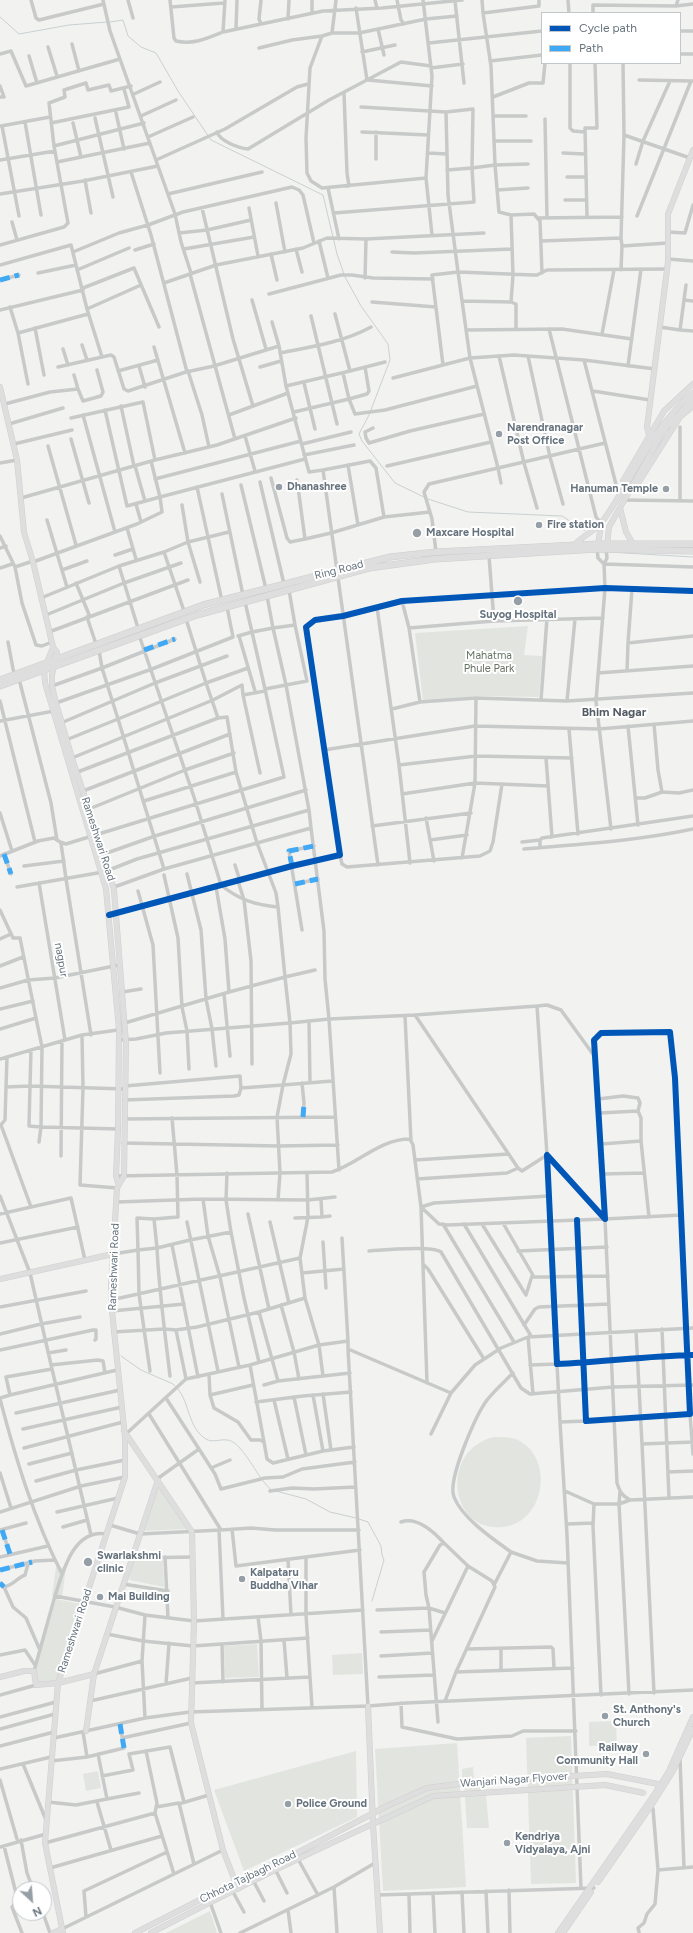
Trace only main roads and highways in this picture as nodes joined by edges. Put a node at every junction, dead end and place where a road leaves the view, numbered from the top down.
1 (693, 150) edge
2 (693, 384) edge
3 (0, 387) edge
4 (693, 393) edge
5 (693, 399) edge
6 (3, 401) edge
7 (693, 406) edge
8 (649, 435) junction
9 (631, 484) junction
10 (624, 489) junction
11 (622, 499) junction
12 (620, 508) junction
13 (601, 523) junction
14 (633, 544) junction
15 (693, 544) edge
16 (574, 545) junction
17 (598, 547) junction
18 (607, 547) junction
19 (693, 551) edge
20 (337, 573) junction
21 (138, 631) junction
22 (52, 645) junction
23 (98, 647) junction
24 (56, 659) junction
25 (46, 662) junction
26 (53, 667) junction
27 (44, 670) junction
28 (17, 677) junction
29 (0, 680) edge
30 (0, 686) edge
31 (60, 724) junction
32 (74, 773) junction
33 (121, 1129) junction
34 (118, 1186) junction
35 (113, 1254) junction
36 (0, 1279) edge
37 (126, 1432) junction
38 (158, 1480) junction
39 (94, 1674) junction
40 (0, 1677) edge
41 (58, 1683) junction
42 (368, 1706) road end
43 (693, 1718) edge
44 (693, 1729) edge
45 (84, 1732) road end
46 (662, 1785) junction
47 (656, 1796) junction
48 (372, 1812) junction
49 (373, 1824) junction
50 (235, 1882) junction
51 (592, 1888) junction
52 (238, 1889) junction
53 (63, 1931) edge
54 (53, 1933) edge
55 (135, 1933) edge
56 (151, 1933) edge
57 (380, 1933) edge
58 (558, 1933) edge
59 (563, 1933) edge

1 - 8 main road
2 - 8 main road
3 - 6 main road
4 - 9 main road
5 - 9 main road
6 - 22 main road
7 - 9 main road
8 - 10 main road
9 - 10 main road
9 - 11 main road
10 - 11 main road
11 - 12 main road
11 - 13 main road
12 - 14 main road
12 - 18 main road
13 - 16 main road
13 - 17 main road
14 - 15 highway, Ring Road
14 - 18 highway, Ring Road
16 - 17 highway, Ring Road
16 - 20 highway, Ring Road
17 - 18 highway, Ring Road
17 - 20 highway, Ring Road
18 - 19 highway, Ring Road
20 - 21 highway, Ring Road
20 - 21 highway, Ring Road
21 - 23 highway, Ring Road
22 - 24 main road
22 - 25 main road
23 - 24 highway, Ring Road
23 - 26 highway, Ring Road
24 - 25 highway, Ring Road
24 - 26 main road, Rameshwari Road
25 - 27 main road
25 - 28 highway, Ring Road
26 - 27 highway, Ring Road
26 - 31 main road, Rameshwari Road
27 - 28 highway, Ring Road
27 - 31 main road
28 - 29 highway, Ring Road
28 - 30 highway, Ring Road
31 - 32 main road
31 - 32 main road, Rameshwari Road
32 - 33 main road
32 - 33 main road, Rameshwari Road
33 - 34 main road, Rameshwari Road
33 - 34 main road, Rameshwari Road
34 - 35 main road, Rameshwari Road
35 - 36 main road
35 - 37 main road, Rameshwari Road
37 - 38 main road
37 - 41 main road, Rameshwari Road
38 - 39 main road
38 - 50 main road
39 - 41 main road
39 - 45 main road
40 - 41 main road
41 - 53 main road, Rameshwari Road
42 - 48 main road
43 - 46 main road
44 - 46 main road
46 - 47 main road
46 - 48 main road, Wanjari Nagar Flyover, bridge
47 - 49 main road, Wanjari Nagar Flyover, bridge
47 - 51 main road
47 - 51 main road
48 - 49 main road
48 - 50 main road, Chhota Tajbagh Road
49 - 52 main road, Wanjari Nagar Flyover
49 - 57 main road
50 - 52 main road
50 - 55 main road, Chhota Tajbagh Road
51 - 58 main road
51 - 59 main road
52 - 56 main road, Wanjari Nagar Flyover
53 - 54 main road

